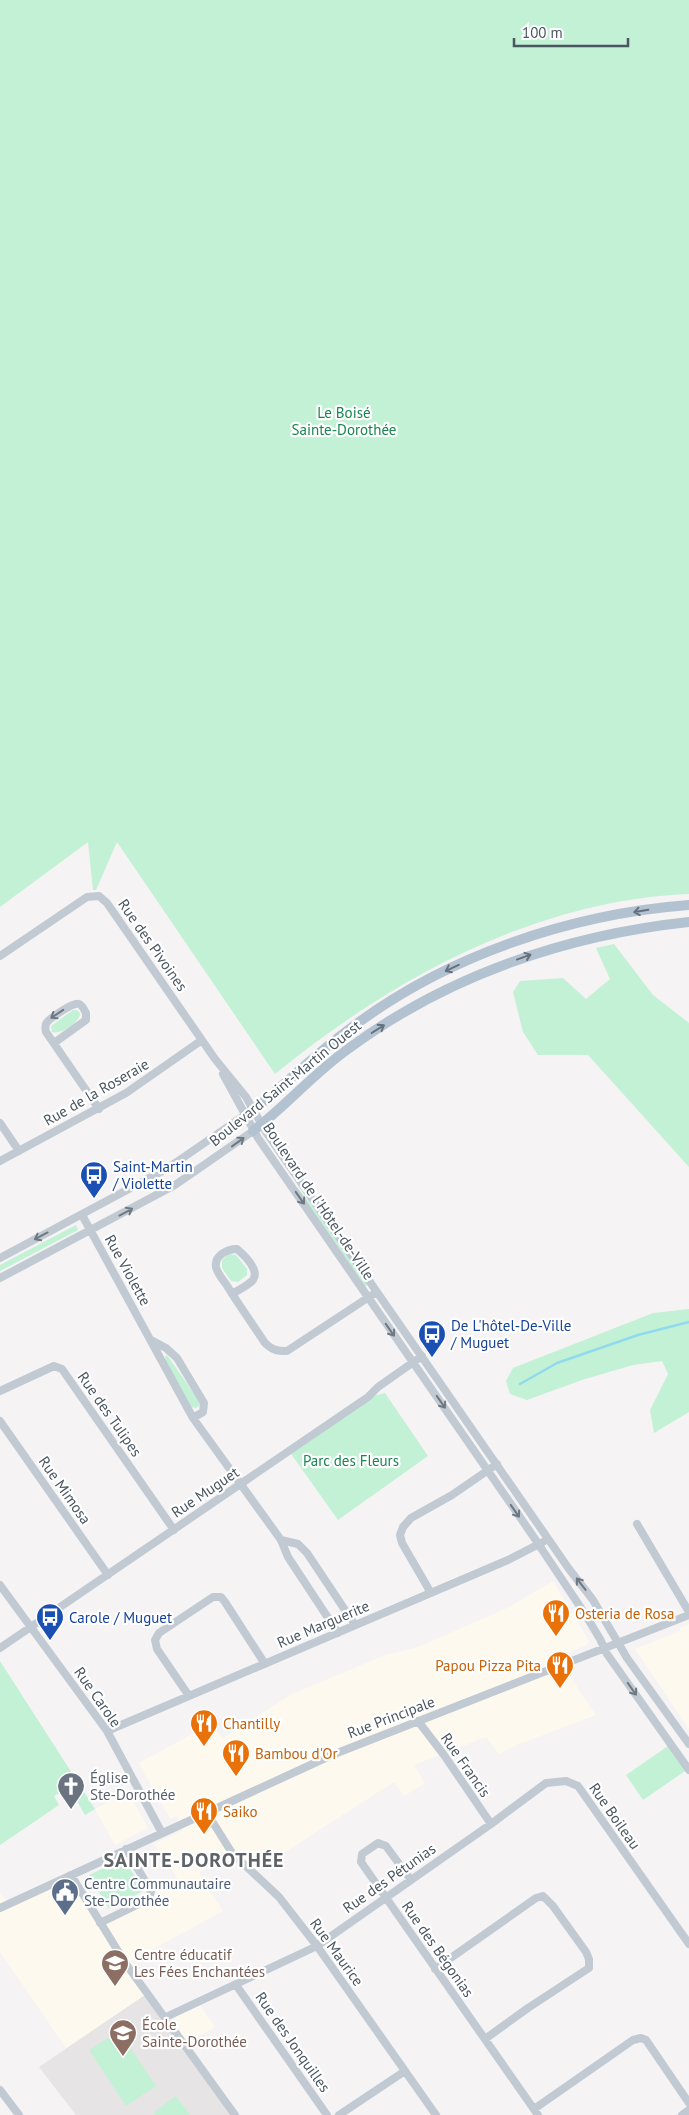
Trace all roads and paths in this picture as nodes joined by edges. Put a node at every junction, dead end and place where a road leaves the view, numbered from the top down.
1 (689, 905) edge
2 (689, 922) edge
3 (0, 956) edge
4 (202, 1040) junction
5 (54, 1043) junction
6 (215, 1059) joint
7 (98, 1109) junction
8 (249, 1112) junction
9 (0, 1123) edge
10 (258, 1128) junction
11 (19, 1151) junction
12 (0, 1161) edge
13 (82, 1214) junction
14 (91, 1231) junction
15 (0, 1258) edge
16 (0, 1278) edge
17 (377, 1291) junction
18 (232, 1294) junction
19 (368, 1297) junction
20 (150, 1339) junction
21 (422, 1356) junction
22 (413, 1362) junction
23 (0, 1391) edge
24 (193, 1418) junction
25 (0, 1421) edge
26 (497, 1464) junction
27 (488, 1470) junction
28 (240, 1485) junction
29 (637, 1524) dead end
30 (174, 1530) junction
31 (548, 1538) junction
32 (281, 1540) junction
33 (538, 1545) junction
34 (108, 1575) junction
35 (0, 1584) edge
36 (431, 1593) junction
37 (689, 1613) edge
38 (355, 1625) junction
39 (31, 1626) junction
40 (338, 1633) junction
41 (618, 1643) junction
42 (0, 1648) edge
43 (605, 1648) junction
44 (265, 1664) junction
45 (188, 1696) junction
46 (659, 1702) junction
47 (646, 1710) junction
48 (418, 1721) junction
49 (676, 1724) junction
50 (106, 1731) junction
51 (664, 1733) junction
52 (689, 1744) edge
53 (689, 1770) edge
54 (207, 1813) junction
55 (491, 1824) junction
56 (162, 1833) junction
57 (126, 1849) junction
58 (71, 1875) junction
59 (412, 1880) junction
60 (385, 1898) junction
61 (0, 1908) edge
62 (100, 1923) junction
63 (689, 1944) edge
64 (318, 1946) junction
65 (435, 1969) junction
66 (236, 1985) junction
67 (166, 2017) junction
68 (485, 2040) junction
69 (405, 2071) junction
70 (0, 2090) edge
71 (689, 2103) edge
72 (689, 2110) edge
73 (536, 2112) edge
74 (19, 2115) edge
75 (235, 2115) edge
76 (327, 2115) edge
77 (339, 2115) edge
78 (436, 2115) edge
79 (682, 2115) edge

1 -> 8 main road, Boulevard Saint-Martin Ouest
10 -> 2 main road, Boulevard Saint-Martin Ouest
3 - 4 street, Rue des Pivoines
4 - 6 street, Rue des Pivoines
4 - 7 street, Rue de la Roseraie
5 -> 5 street
5 - 7 street
6 - 8 street, Boulevard de l'Hôtel-de-Ville
7 - 11 street, Rue de la Roseraie
8 - 10 street, Boulevard de l'Hôtel-de-Ville
8 - 13 street, Boulevard Saint-Martin Ouest
9 - 11 street
14 -> 10 street, Boulevard Saint-Martin Ouest
10 - 17 street, Boulevard de l'Hôtel-de-Ville
10 -> 19 street, Boulevard de l'Hôtel-de-Ville
11 - 12 street, Rue de la Roseraie
13 - 14 street, Rue Violette
13 -> 15 street, Boulevard Saint-Martin Ouest
14 - 16 street, Boulevard Saint-Martin Ouest
14 - 20 street, Rue Violette
17 - 19 street
17 - 21 street, Boulevard de l'Hôtel-de-Ville
18 - 18 street
18 - 19 street
19 -> 22 street, Boulevard de l'Hôtel-de-Ville
20 - 24 street, Rue Violette
20 - 24 street, Rue Violette
21 - 22 street, Rue Muguet
21 - 26 street, Boulevard de l'Hôtel-de-Ville
22 -> 27 street, Boulevard de l'Hôtel-de-Ville
22 - 28 street, Rue Muguet
23 - 30 street, Rue des Tulipes
24 - 28 street, Rue Violette
25 - 34 street, Rue Mimosa
26 - 27 street
26 - 31 street, Boulevard de l'Hôtel-de-Ville
27 -> 33 street, Boulevard de l'Hôtel-de-Ville
27 - 36 street
28 - 30 street, Rue Muguet
28 - 32 street, Rue Violette
29 - 37 street
30 - 34 street, Rue Muguet
31 - 33 street, Rue Marguerite
41 -> 31 street, Boulevard de l'Hôtel-de-Ville
32 - 38 street
32 - 40 street, Rue Violette
33 - 36 street, Rue Marguerite
33 - 43 street, Boulevard de l'Hôtel-de-Ville
34 - 39 street, Rue Muguet
35 - 39 street, Rue Carole
36 - 38 street, Rue Marguerite
37 - 41 street, Rue Principale
38 - 40 street, Rue Marguerite
39 - 42 street, Rue Muguet
39 - 50 street, Rue Carole
40 - 44 street, Rue Marguerite
41 - 43 street, Rue Principale
41 - 46 street, Boulevard de l'Hôtel-de-Ville
43 -> 47 street, Boulevard de l'Hôtel-de-Ville
43 - 48 street, Rue Principale
44 - 45 street, Rue Marguerite
44 - 45 street
45 - 50 street, Rue Marguerite
46 - 47 street
46 - 49 street, Boulevard de l'Hôtel-de-Ville
47 - 51 street, Boulevard de l'Hôtel-de-Ville
48 - 54 street, Rue Principale
48 - 55 street, Rue Francis
49 - 51 street
49 - 52 street, Boulevard de l'Hôtel-de-Ville
50 - 56 street, Rue Carole
51 - 53 street, Boulevard de l'Hôtel-de-Ville
54 - 56 street, Rue Principale
54 - 64 street, Rue Maurice
55 - 59 street, Rue des Pétunias
55 - 63 street, Rue Boileau
56 - 57 street, Rue Principale
57 - 58 street, Rue Principale
57 - 62 street
58 - 61 street, Rue Principale
58 - 62 street
59 - 60 street, Rue des Pétunias
59 - 60 street, Rue des Bégonias
60 - 64 street, Rue des Pétunias
60 - 65 street, Rue des Bégonias
62 - 67 street
64 - 66 street, Rue des Pétunias
64 - 69 street, Rue Maurice
65 - 68 street, Rue des Bégonias
65 - 68 street
66 - 67 street, Rue des Pétunias
66 - 76 street, Rue des Jonquilles
67 - 75 street
68 - 73 street, Rue des Bégonias
69 - 77 street
69 - 78 street, Rue Maurice
70 - 74 street
71 - 73 street
72 - 79 street

